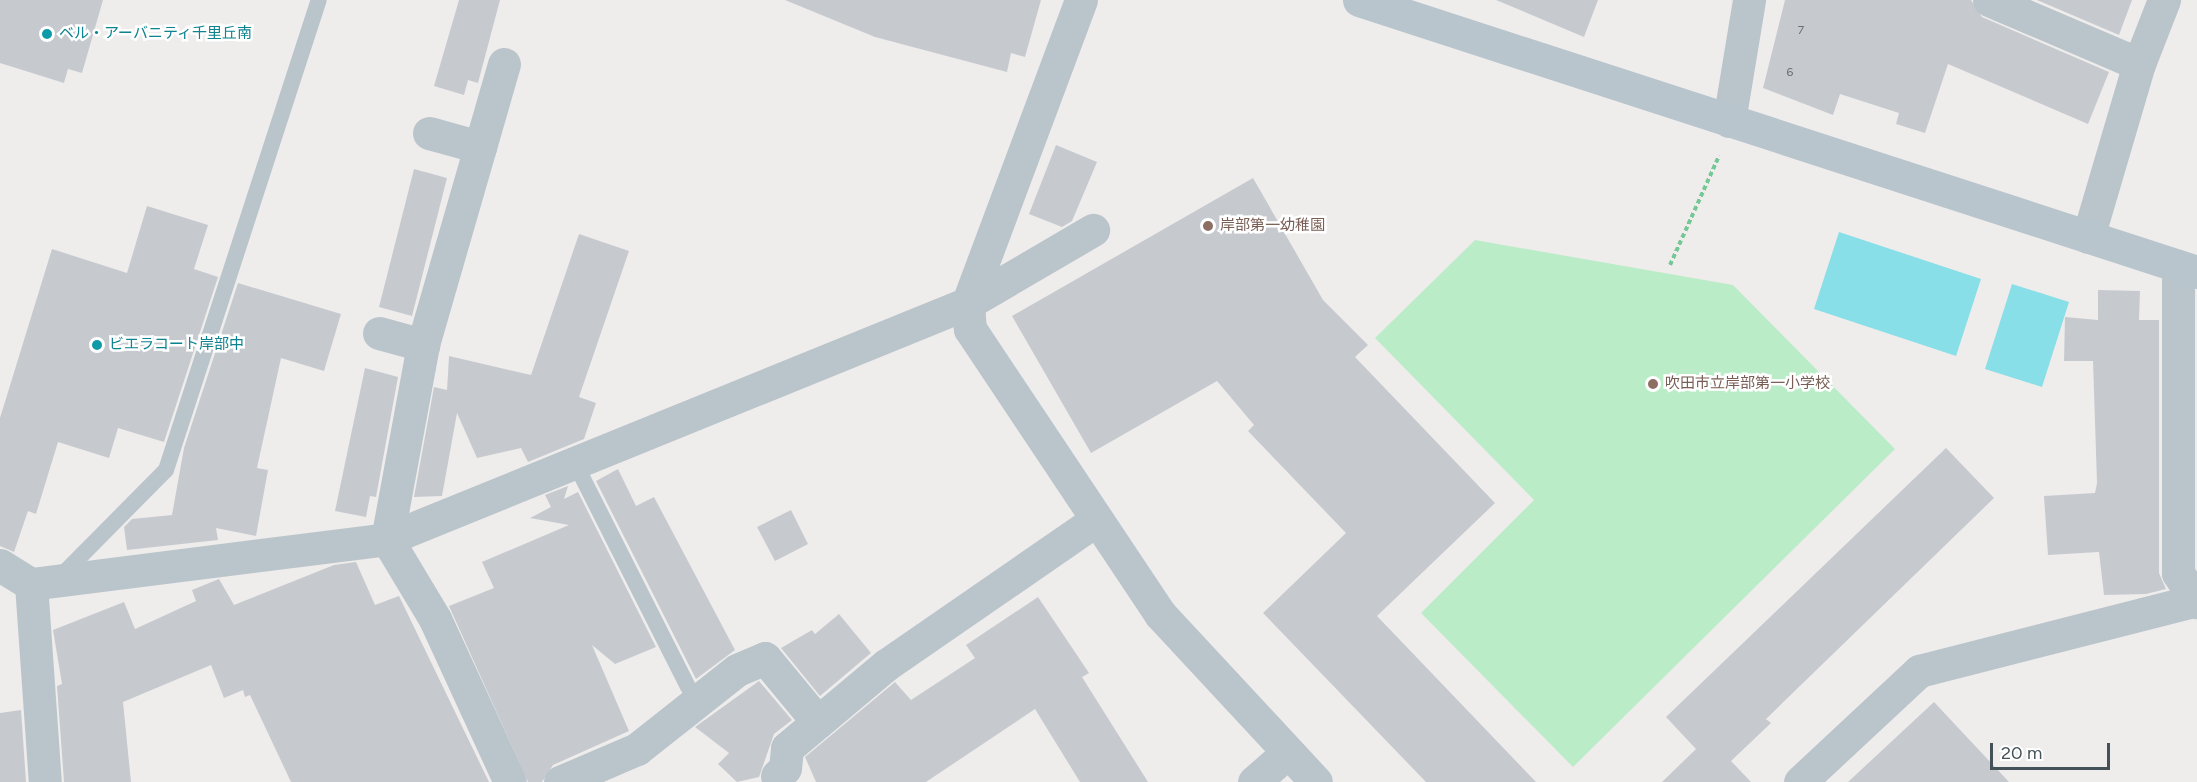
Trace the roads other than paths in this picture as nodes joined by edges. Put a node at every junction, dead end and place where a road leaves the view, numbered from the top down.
1 (319, 0) edge
2 (1081, 0) edge
3 (1359, 0) edge
4 (1749, 0) edge
5 (1989, 0) edge
6 (2164, 0) edge
7 (504, 64) dead end
8 (2139, 64) junction
9 (429, 133) dead end
10 (1725, 135) junction
11 (480, 147) junction
12 (1093, 230) dead end
13 (2088, 237) junction
14 (2188, 269) edge
15 (968, 303) junction
16 (379, 333) dead end
17 (423, 345) junction
18 (575, 463) junction
19 (1095, 521) junction
20 (387, 539) junction
21 (0, 565) edge
22 (44, 582) junction
23 (2197, 601) edge
24 (688, 687) dead end
25 (818, 722) junction
26 (1287, 753) junction
27 (777, 776) dead end
28 (45, 782) edge
29 (510, 782) edge
30 (560, 782) edge
31 (1254, 782) edge
32 (1316, 782) edge
33 (1800, 782) edge

1 - 22 lane
2 - 15 street
3 - 10 street
4 - 10 street
5 - 8 street
6 - 8 street
7 - 11 street
8 - 13 street
9 - 11 street
10 - 13 street
11 - 17 street
12 - 15 street
13 - 14 street
14 - 23 street
15 - 18 street
15 - 19 street
16 - 17 street
17 - 20 street
18 - 20 street
18 - 24 lane
19 - 25 street
19 - 26 street
20 - 22 street
20 - 29 street
21 - 22 street
22 - 28 street
23 - 33 street
25 - 27 street
25 - 30 street
26 - 31 street
26 - 32 street

